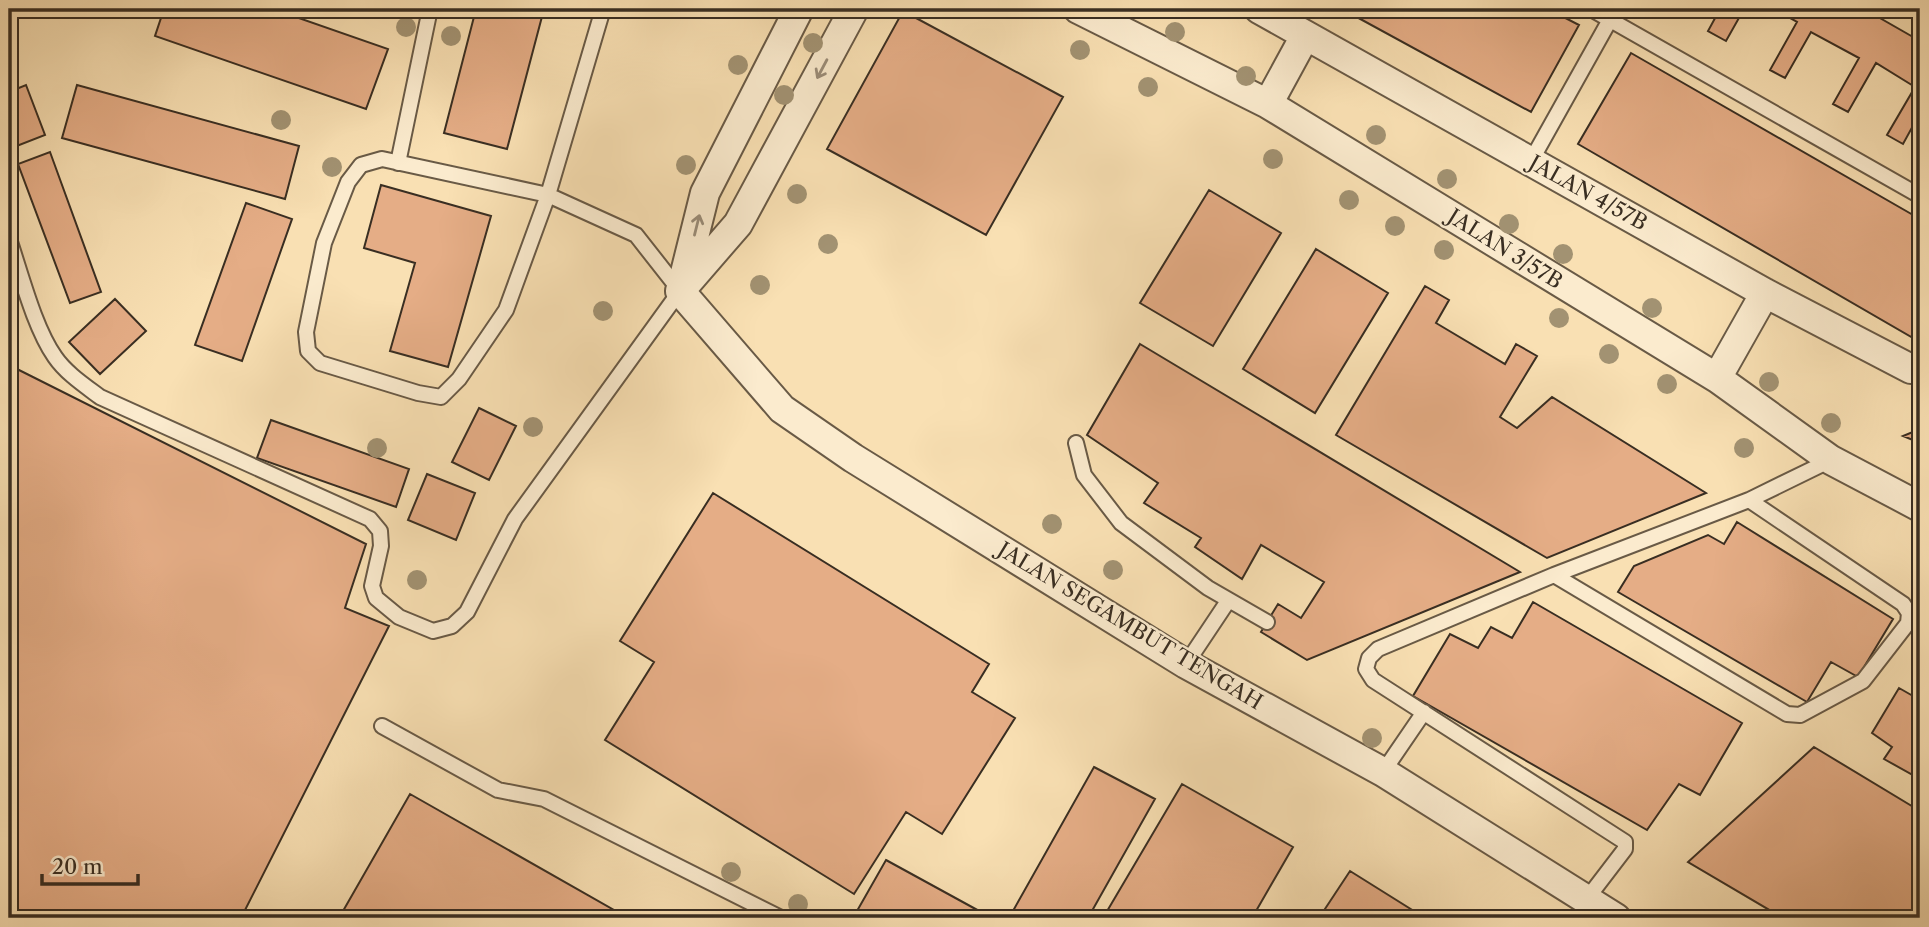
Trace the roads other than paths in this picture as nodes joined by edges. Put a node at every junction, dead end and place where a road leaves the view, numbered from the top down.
1 (430, 9) edge
2 (603, 9) edge
3 (799, 9) edge
4 (854, 9) edge
5 (1078, 9) edge
6 (1259, 9) edge
7 (1591, 9) edge
8 (1613, 14) edge
9 (1305, 36) junction
10 (1268, 104) junction
11 (1531, 161) junction
12 (398, 163) junction
13 (548, 195) junction
14 (1920, 196) edge
15 (9, 239) edge
16 (680, 291) junction
17 (1765, 293) junction
18 (1920, 369) edge
19 (1717, 378) junction
20 (1076, 443) dead end
21 (1831, 460) junction
22 (1749, 500) junction
23 (1920, 507) edge
24 (1554, 575) junction
25 (1228, 601) junction
26 (1267, 622) dead end
27 (1186, 664) junction
28 (1424, 712) junction
29 (382, 726) dead end
30 (1383, 772) junction
31 (1597, 911) edge
32 (781, 918) edge

1 - 12 lane
2 - 13 lane
16 -> 3 street
4 -> 16 street
5 - 10 street, JALAN 3/57B
6 - 9 street, JALAN 4/57B
7 - 8 lane
8 - 11 lane
8 - 14 lane
9 - 10 street
9 - 11 street, JALAN 4/57B
10 - 19 street, JALAN 3/57B
11 - 17 street, JALAN 4/57B
12 - 13 lane
12 - 13 lane
13 - 16 lane
15 - 16 lane
16 - 27 street, JALAN SEGAMBUT TENGAH
17 - 18 street, JALAN 4/57B
17 - 19 street
19 - 21 street, JALAN 3/57B
20 - 25 lane
21 - 22 lane
21 - 23 street, JALAN 3/57B
22 - 24 lane
22 - 24 lane
24 - 28 lane
25 - 26 lane
25 - 27 lane
27 - 30 street, JALAN SEGAMBUT TENGAH
28 - 30 lane
28 - 31 lane
29 - 32 lane
30 - 31 street, JALAN SEGAMBUT TENGAH

